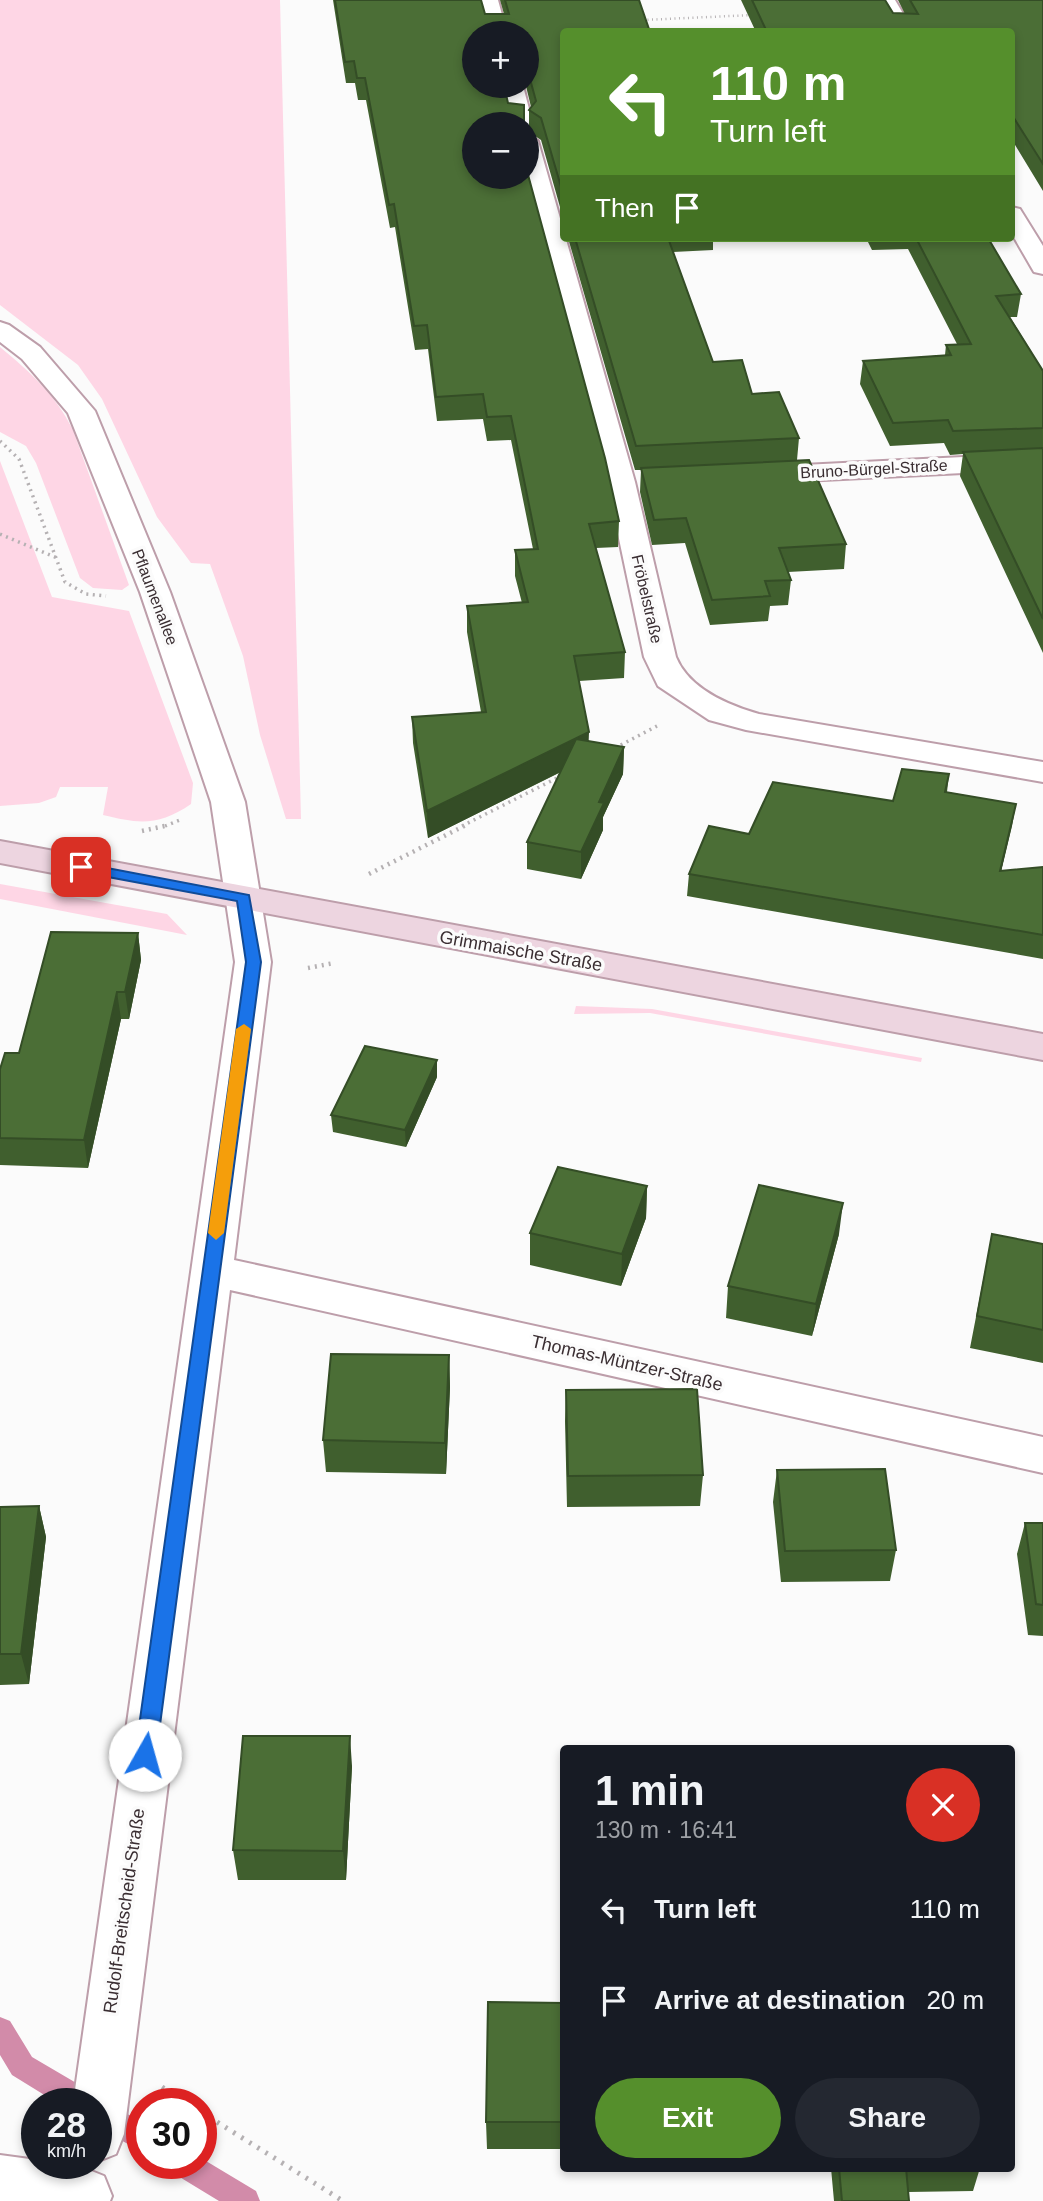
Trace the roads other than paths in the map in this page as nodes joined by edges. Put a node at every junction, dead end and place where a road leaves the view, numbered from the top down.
1 (488, 0) edge
2 (885, 0) edge
3 (494, 21) edge
4 (902, 28) edge
5 (539, 179) edge
6 (1015, 219) edge
7 (1043, 267) edge
8 (0, 330) edge
9 (1043, 461) edge
10 (730, 477) edge
11 (1043, 772) edge
12 (0, 852) edge
13 (244, 898) junction
14 (1043, 1047) edge
15 (211, 1270) junction
16 (1043, 1455) edge
17 (102, 2088) edge
18 (0, 2183) edge
19 (86, 2187) edge

1 - 3 street
2 - 4 street
5 - 11 street, Fröbelstraße
6 - 7 street
8 - 13 street, Pflaumenallee
9 - 10 street, Bruno-Bürgel-Straße
12 - 13 main road, Grimmaische Straße
13 - 14 main road, Grimmaische Straße
13 - 15 street, Rudolf-Breitscheid-Straße
15 - 16 street, Thomas-Müntzer-Straße
15 - 17 street, Rudolf-Breitscheid-Straße
18 - 19 street

